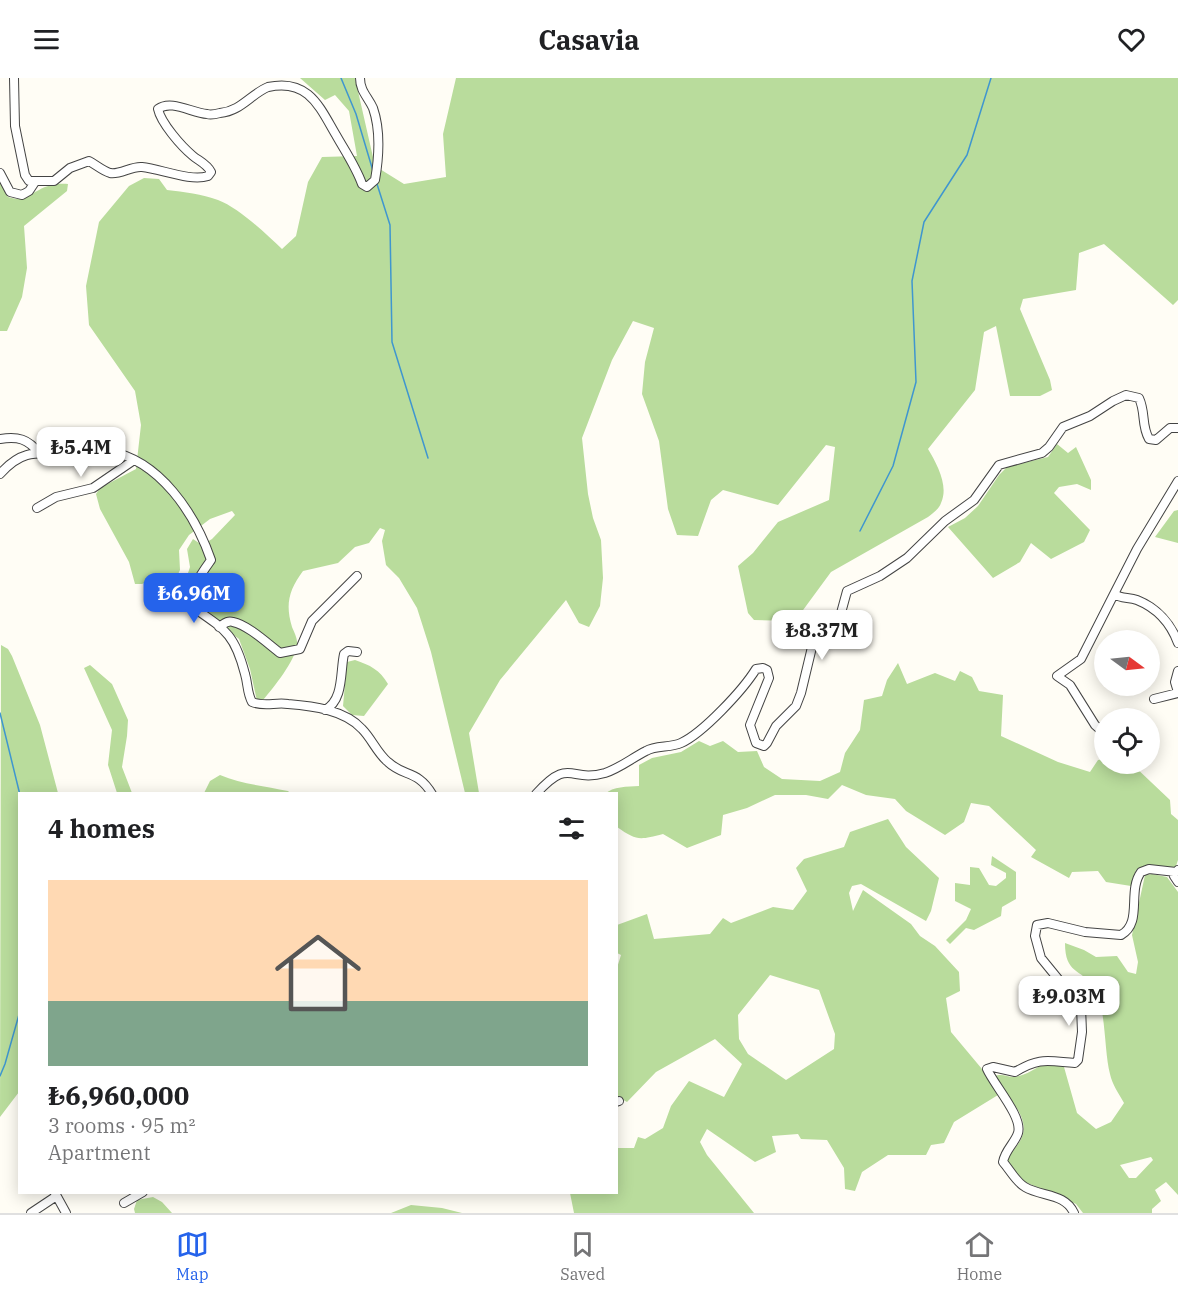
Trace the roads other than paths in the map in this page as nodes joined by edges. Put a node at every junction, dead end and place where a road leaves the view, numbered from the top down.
1 (14, 78) edge
2 (360, 78) edge
3 (0, 172) edge
4 (35, 182) junction
5 (1178, 428) edge
6 (0, 439) edge
7 (39, 453) junction
8 (134, 460) junction
9 (0, 474) edge
10 (1178, 482) edge
11 (37, 508) dead end
12 (357, 576) dead end
13 (1114, 594) junction
14 (219, 627) junction
15 (1178, 643) edge
16 (357, 652) dead end
17 (1178, 671) edge
18 (1178, 693) edge
19 (1154, 699) dead end
20 (326, 710) junction
21 (1094, 722) edge
22 (431, 792) edge
23 (538, 792) edge
24 (1177, 871) edge
25 (1178, 882) edge
26 (140, 1194) edge
27 (55, 1195) edge
28 (124, 1203) dead end
29 (30, 1213) edge
30 (66, 1213) edge
31 (1074, 1213) edge

1 - 4 street
2 - 4 street
3 - 4 street
5 - 23 street
6 - 7 street
7 - 8 street
7 - 9 street
8 - 11 street
8 - 14 street
10 - 13 street
12 - 14 street
13 - 15 street
13 - 21 street
14 - 20 street
16 - 20 street
17 - 18 street
18 - 19 street
20 - 22 street
24 - 25 street
24 - 31 street
26 - 28 street
27 - 29 street
27 - 30 street

